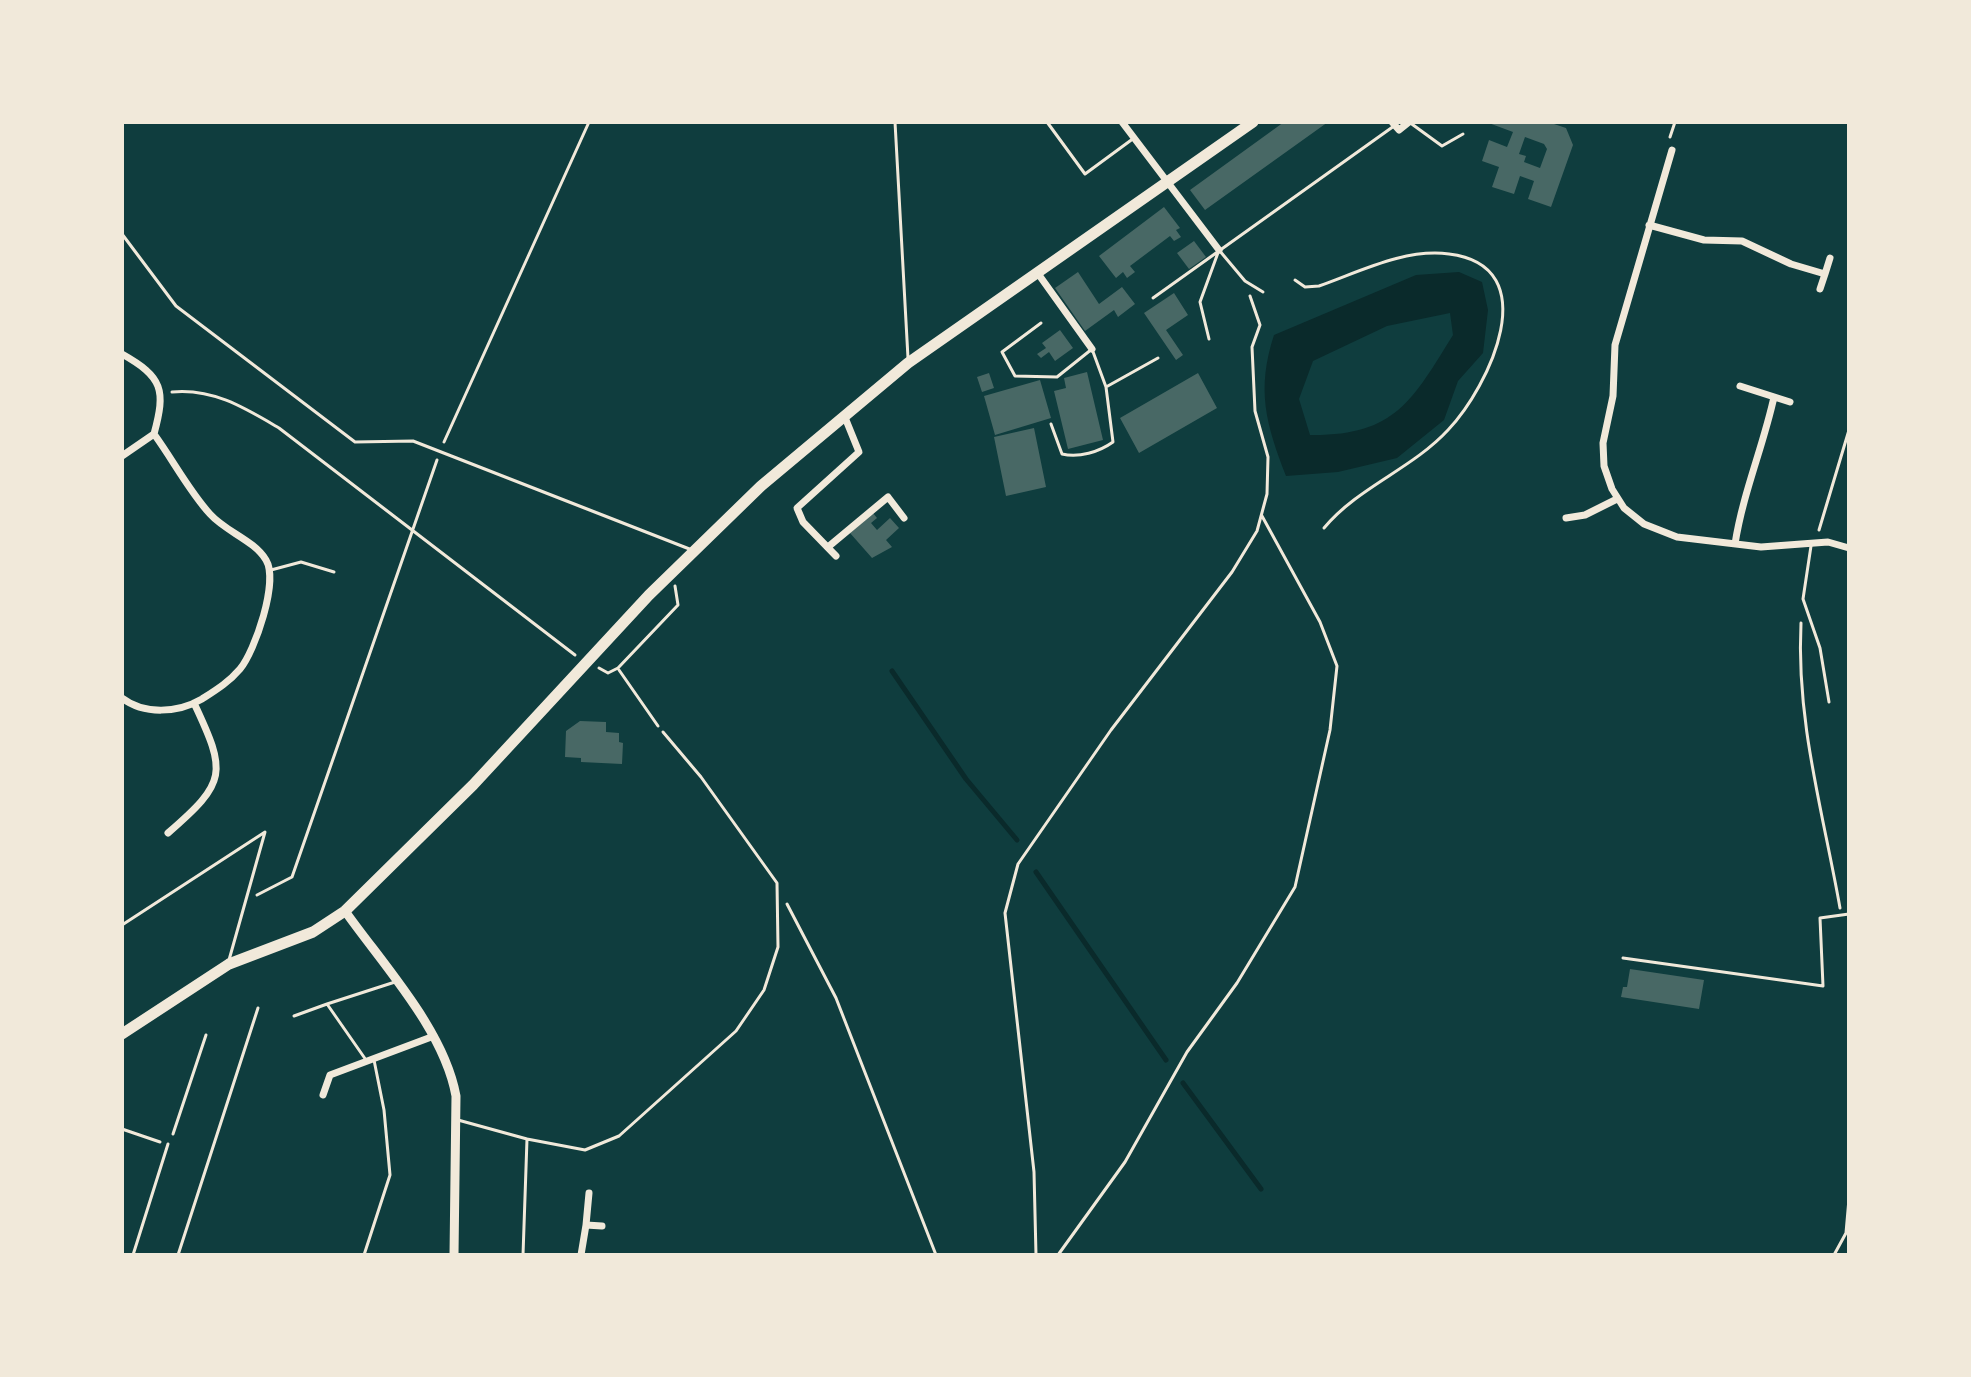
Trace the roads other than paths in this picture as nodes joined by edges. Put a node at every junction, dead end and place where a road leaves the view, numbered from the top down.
1 (895, 122) edge
2 (1047, 122) edge
3 (1122, 122) edge
4 (1253, 122) edge
5 (1409, 122) edge
6 (1393, 124) edge
7 (1463, 134) dead end
8 (1134, 138) junction
9 (1672, 150) road end
10 (1167, 183) junction
11 (1649, 225) junction
12 (122, 234) edge
13 (1219, 250) junction
14 (1830, 258) dead end
15 (1825, 274) junction
16 (1039, 275) junction
17 (1820, 289) dead end
18 (1263, 292) dead end
19 (1153, 298) dead end
20 (1041, 323) dead end
21 (1209, 339) dead end
22 (1092, 349) junction
23 (122, 354) edge
24 (1158, 358) dead end
25 (908, 363) junction
26 (1740, 386) dead end
27 (1106, 387) junction
28 (1774, 397) junction
29 (1790, 402) dead end
30 (844, 415) junction
31 (1051, 424) dead end
32 (154, 434) junction
33 (122, 456) edge
34 (1617, 499) junction
35 (904, 518) dead end
36 (1566, 518) dead end
37 (1813, 543) junction
38 (1735, 544) junction
39 (828, 547) junction
40 (1849, 548) edge
41 (694, 551) junction
42 (836, 556) dead end
43 (271, 570) junction
44 (334, 572) dead end
45 (122, 698) edge
46 (1829, 702) dead end
47 (194, 703) junction
48 (663, 732) road end
49 (168, 833) dead end
50 (345, 911) junction
51 (1849, 914) edge
52 (122, 925) edge
53 (1623, 958) dead end
54 (229, 964) junction
55 (395, 982) junction
56 (327, 1004) junction
57 (294, 1016) dead end
58 (122, 1034) edge
59 (434, 1036) junction
60 (370, 1059) junction
61 (323, 1095) dead end
62 (456, 1119) junction
63 (527, 1139) junction
64 (168, 1144) road end
65 (589, 1193) dead end
66 (586, 1225) junction
67 (602, 1226) dead end
68 (133, 1255) edge
69 (364, 1255) edge
70 (454, 1255) edge
71 (523, 1255) edge
72 (581, 1255) edge

1 - 25 lane
2 - 8 lane
3 - 8 street
4 - 10 main road
5 - 6 street
5 - 7 lane
6 - 13 lane
8 - 10 street
9 - 11 street
10 - 13 street
10 - 16 main road
11 - 15 street
11 - 34 street
12 - 41 lane
13 - 18 lane
13 - 19 lane
13 - 21 lane
14 - 15 street
15 - 17 street
16 - 22 street
16 - 25 main road
20 - 22 lane
22 - 27 lane
23 - 32 street
24 - 27 lane
25 - 30 main road
26 - 28 street
27 - 31 lane
28 - 29 street
28 - 38 street
30 - 39 street
30 - 41 main road
32 - 33 street
32 - 43 street
34 - 36 street
34 - 38 street
35 - 39 street
37 - 38 street
37 - 40 street
37 - 46 lane
39 - 42 street
41 - 50 main road
43 - 44 lane
43 - 47 street
45 - 47 street
47 - 49 street
48 - 63 lane
50 - 54 main road
50 - 55 street
51 - 53 lane
52 - 54 lane
54 - 58 main road
55 - 56 lane
55 - 59 street
56 - 57 lane
56 - 60 lane
59 - 60 street
59 - 62 street
60 - 61 street
60 - 69 lane
62 - 63 lane
62 - 70 street
63 - 71 lane
64 - 68 lane
65 - 66 street
66 - 67 street
66 - 72 street

